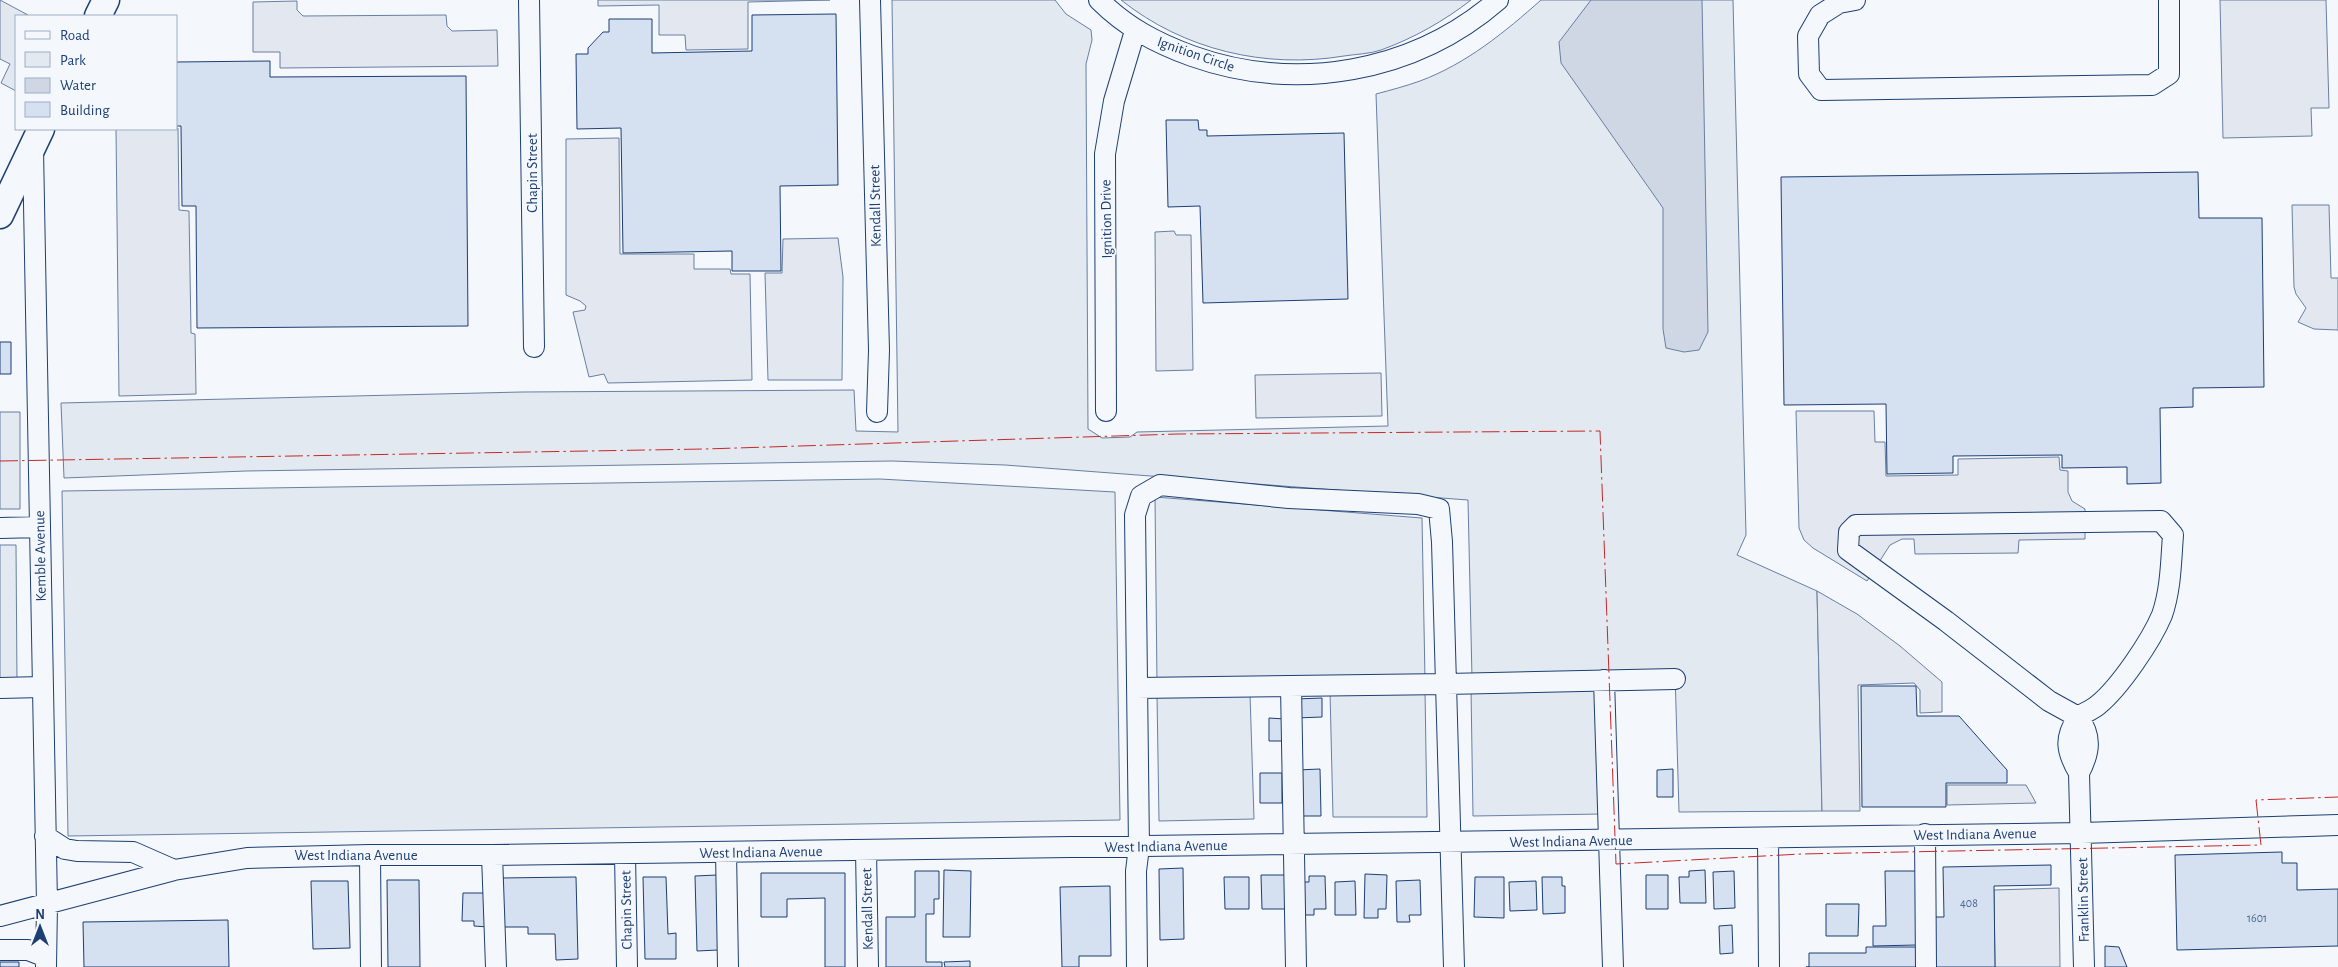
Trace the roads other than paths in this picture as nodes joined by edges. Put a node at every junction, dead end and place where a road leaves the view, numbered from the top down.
1 (106, 0) edge
2 (529, 0) edge
3 (870, 0) edge
4 (1099, 0) edge
5 (1498, 0) edge
6 (1855, 0) edge
7 (2169, 0) edge
8 (98, 15) edge
9 (1135, 31) junction
10 (37, 137) edge
11 (2, 205) edge
12 (534, 347) dead end
13 (1106, 411) dead end
14 (878, 412) dead end
15 (40, 527) junction
16 (0, 528) edge
17 (1675, 679) dead end
18 (1604, 680) junction
19 (1447, 684) junction
20 (1291, 686) junction
21 (42, 687) junction
22 (0, 688) edge
23 (1137, 688) junction
24 (2078, 717) junction
25 (2338, 825) edge
26 (2082, 833) junction
27 (1925, 834) junction
28 (45, 836) junction
29 (1768, 838) junction
30 (1609, 840) junction
31 (1452, 842) junction
32 (1294, 843) junction
33 (1139, 847) junction
34 (866, 850) junction
35 (726, 852) junction
36 (370, 854) junction
37 (625, 854) junction
38 (492, 856) junction
39 (174, 870) junction
40 (47, 904) junction
41 (0, 916) edge
42 (0, 950) edge
43 (46, 962) edge
44 (371, 967) edge
45 (496, 967) edge
46 (627, 967) edge
47 (728, 967) edge
48 (868, 967) edge
49 (1137, 967) edge
50 (1296, 967) edge
51 (1454, 967) edge
52 (1613, 967) edge
53 (1768, 967) edge
54 (1926, 967) edge
55 (2084, 967) edge

1 - 8 main road
2 - 12 street, Chapin Street
3 - 14 street, Kendall Street
4 - 9 street, Ignition Circle
5 - 9 street, Ignition Circle
6 - 7 street
9 - 13 street, Ignition Drive
10 - 11 main road
10 - 15 street, Kemble Avenue
15 - 16 street
15 - 21 street, Kemble Avenue
17 - 18 street
18 - 19 street
18 - 30 street
19 - 20 street
19 - 23 street
19 - 31 street
20 - 23 street
20 - 32 street
21 - 22 street
21 - 28 street, Kemble Avenue
23 - 33 street
24 - 24 street
24 - 26 street, Franklin Street
25 - 26 street, West Indiana Avenue
26 - 27 street, West Indiana Avenue
26 - 55 street, Franklin Street
27 - 29 street, West Indiana Avenue
27 - 54 street
28 - 39 street
28 - 40 street, Kemble Avenue
29 - 30 street, West Indiana Avenue
29 - 53 street
30 - 31 street, West Indiana Avenue
30 - 52 street
31 - 32 street, West Indiana Avenue
31 - 51 street
32 - 33 street, West Indiana Avenue
32 - 50 street
33 - 34 street, West Indiana Avenue
33 - 49 street
34 - 35 street, West Indiana Avenue
34 - 48 street, Kendall Street
35 - 37 street, West Indiana Avenue
35 - 47 street
36 - 38 street, West Indiana Avenue
36 - 39 street, West Indiana Avenue
36 - 44 street
37 - 38 street, West Indiana Avenue
37 - 46 street, Chapin Street
38 - 45 street
39 - 40 street, West Indiana Avenue
40 - 41 street, West Indiana Avenue
40 - 43 street, Kemble Avenue
42 - 43 street

